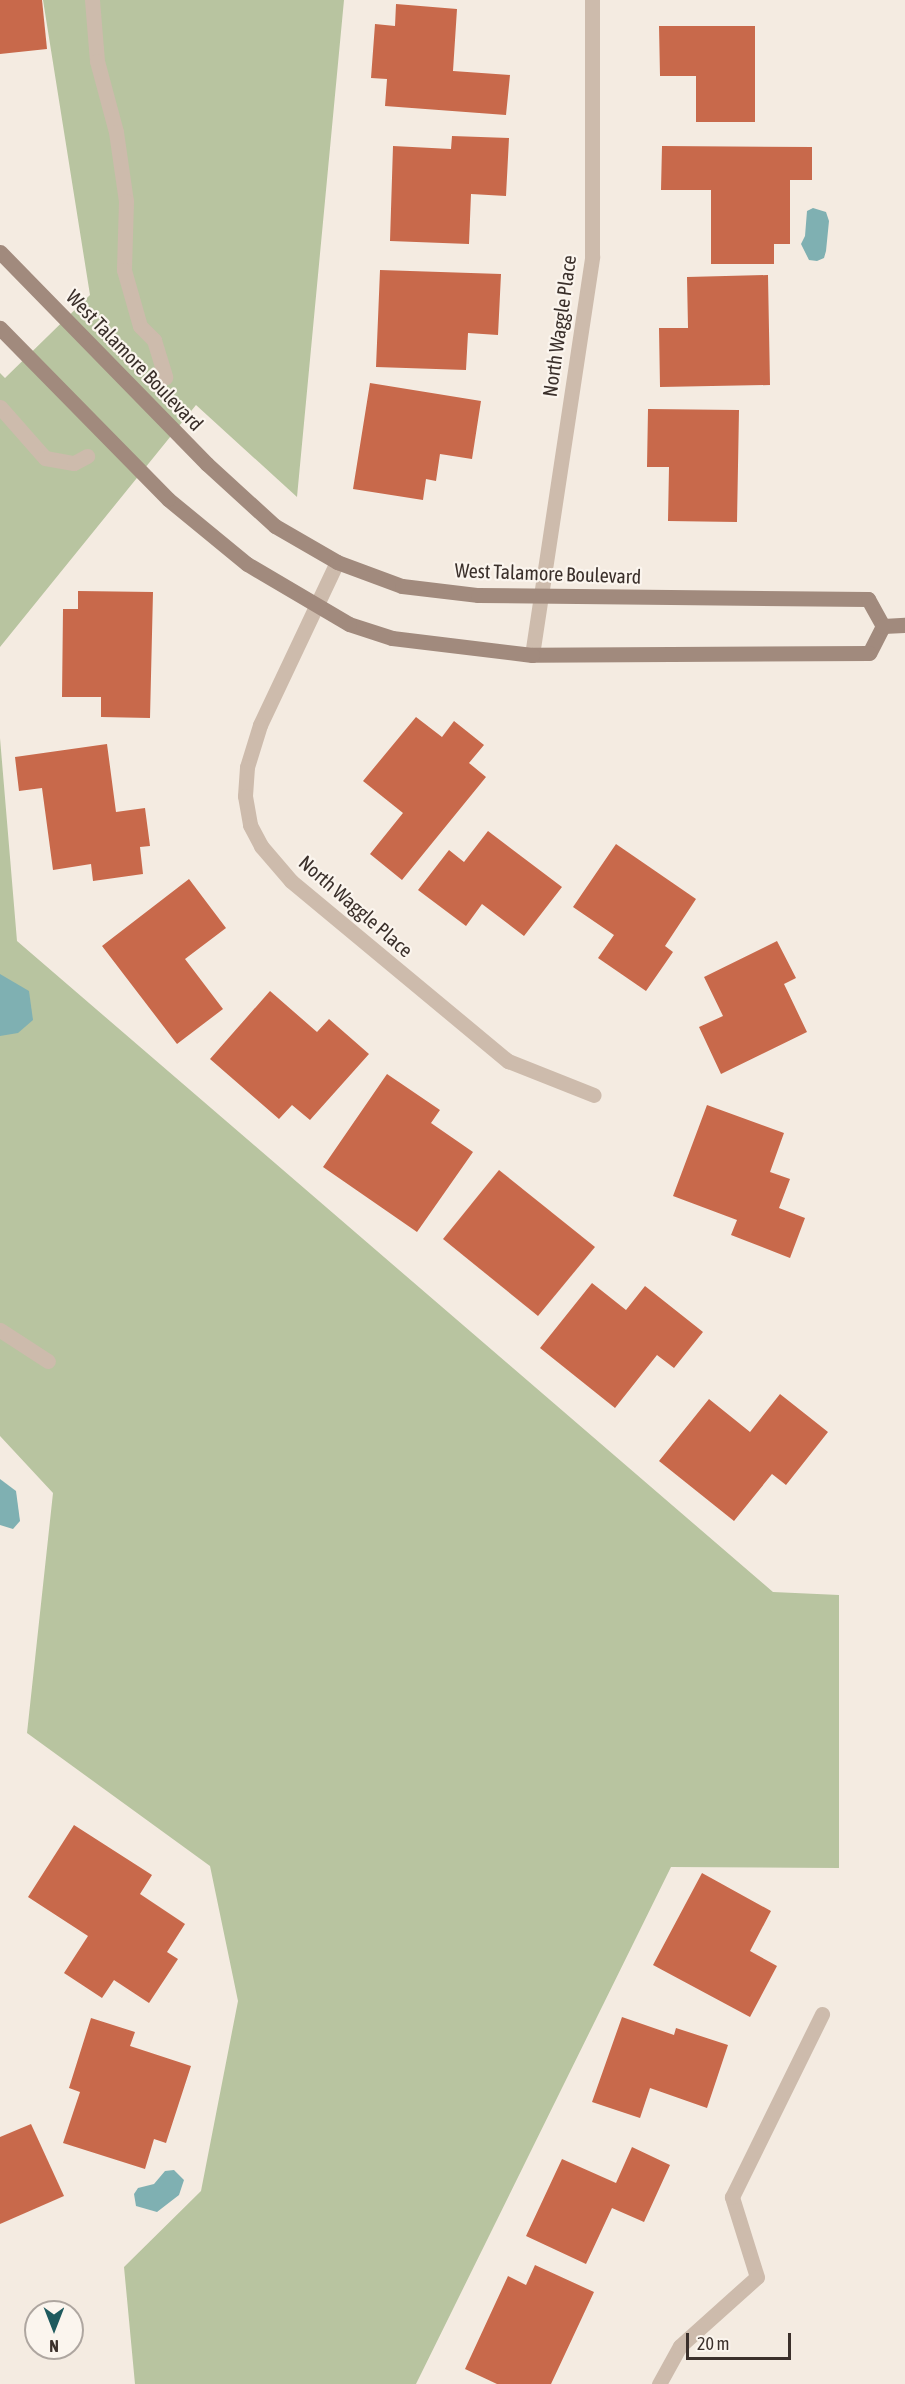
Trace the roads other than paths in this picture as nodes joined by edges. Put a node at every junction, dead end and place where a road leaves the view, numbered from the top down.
1 (92, 0) edge
2 (592, 0) edge
3 (0, 252) edge
4 (0, 328) edge
5 (165, 377) dead end
6 (0, 407) edge
7 (87, 456) dead end
8 (337, 562) junction
9 (541, 596) junction
10 (316, 607) junction
11 (905, 625) edge
12 (883, 626) junction
13 (532, 655) junction
14 (594, 1095) dead end
15 (0, 1330) edge
16 (48, 1361) dead end
17 (822, 2014) dead end
18 (659, 2384) edge

1 - 5 street
2 - 9 street, North Waggle Place
3 - 8 street, West Talamore Boulevard
4 - 10 street
6 - 7 street
8 - 9 street, West Talamore Boulevard
8 - 10 street, North Waggle Place
9 - 12 street, West Talamore Boulevard
9 - 13 street, North Waggle Place
10 - 13 street
10 - 14 street, North Waggle Place
11 - 12 street
12 - 13 street
15 - 16 street
17 - 18 street

